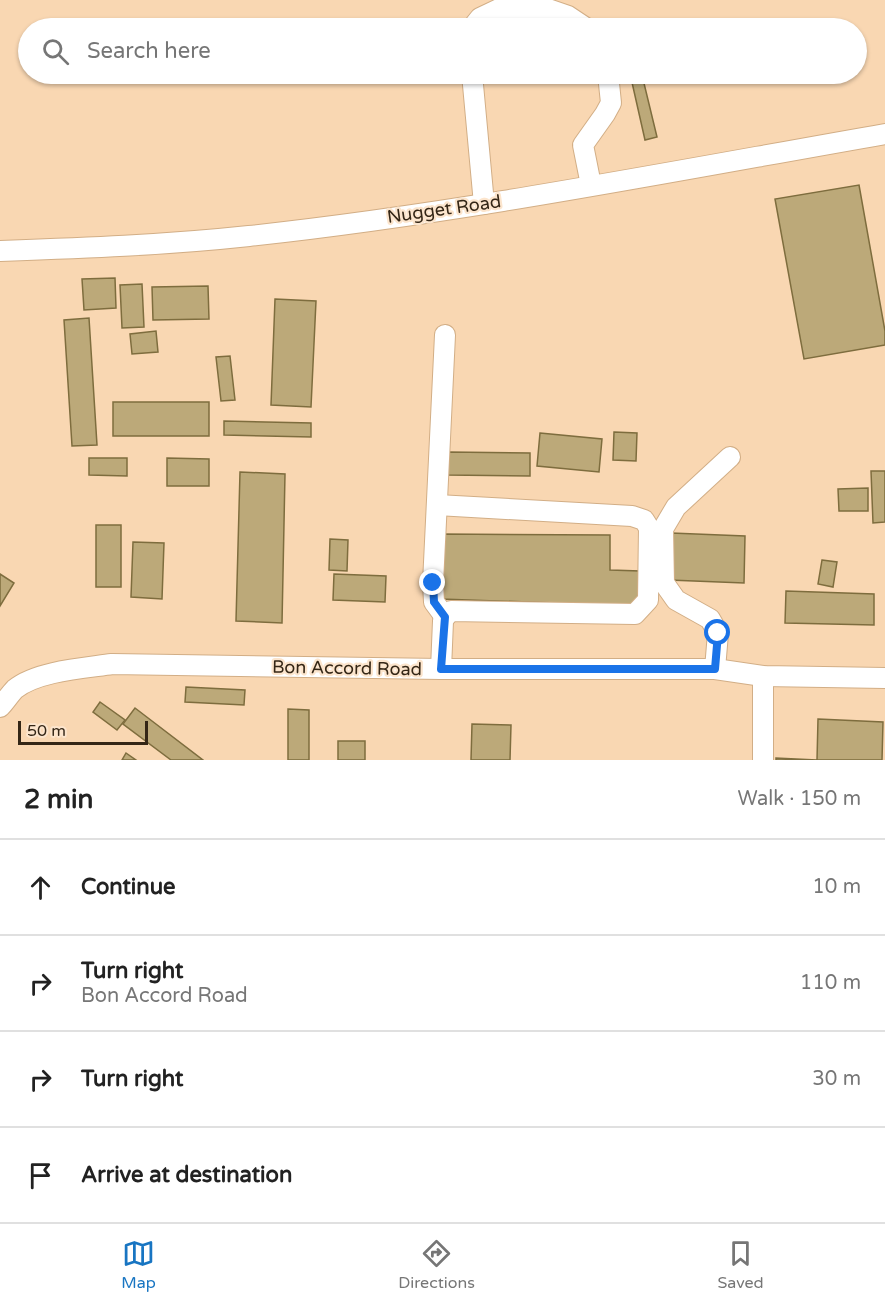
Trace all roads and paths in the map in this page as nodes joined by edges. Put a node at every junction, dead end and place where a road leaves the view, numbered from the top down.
1 (480, 18) edge
2 (571, 18) edge
3 (473, 84) edge
4 (609, 84) edge
5 (885, 134) edge
6 (591, 185) junction
7 (484, 204) junction
8 (0, 251) edge
9 (445, 335) dead end
10 (730, 457) dead end
11 (437, 505) junction
12 (445, 617) junction
13 (441, 669) junction
14 (715, 669) junction
15 (764, 676) junction
16 (885, 678) edge
17 (0, 707) edge
18 (763, 760) edge

1 - 2 street
3 - 7 street
4 - 6 street
5 - 6 street, Nugget Road
6 - 7 street, Nugget Road
7 - 8 street, Nugget Road
9 - 11 street
10 - 14 street
11 - 12 street
11 - 12 street
12 - 13 street
13 - 14 street, Bon Accord Road
13 - 17 street, Bon Accord Road
14 - 15 street, Bon Accord Road
15 - 16 street, Bon Accord Road
15 - 18 street

